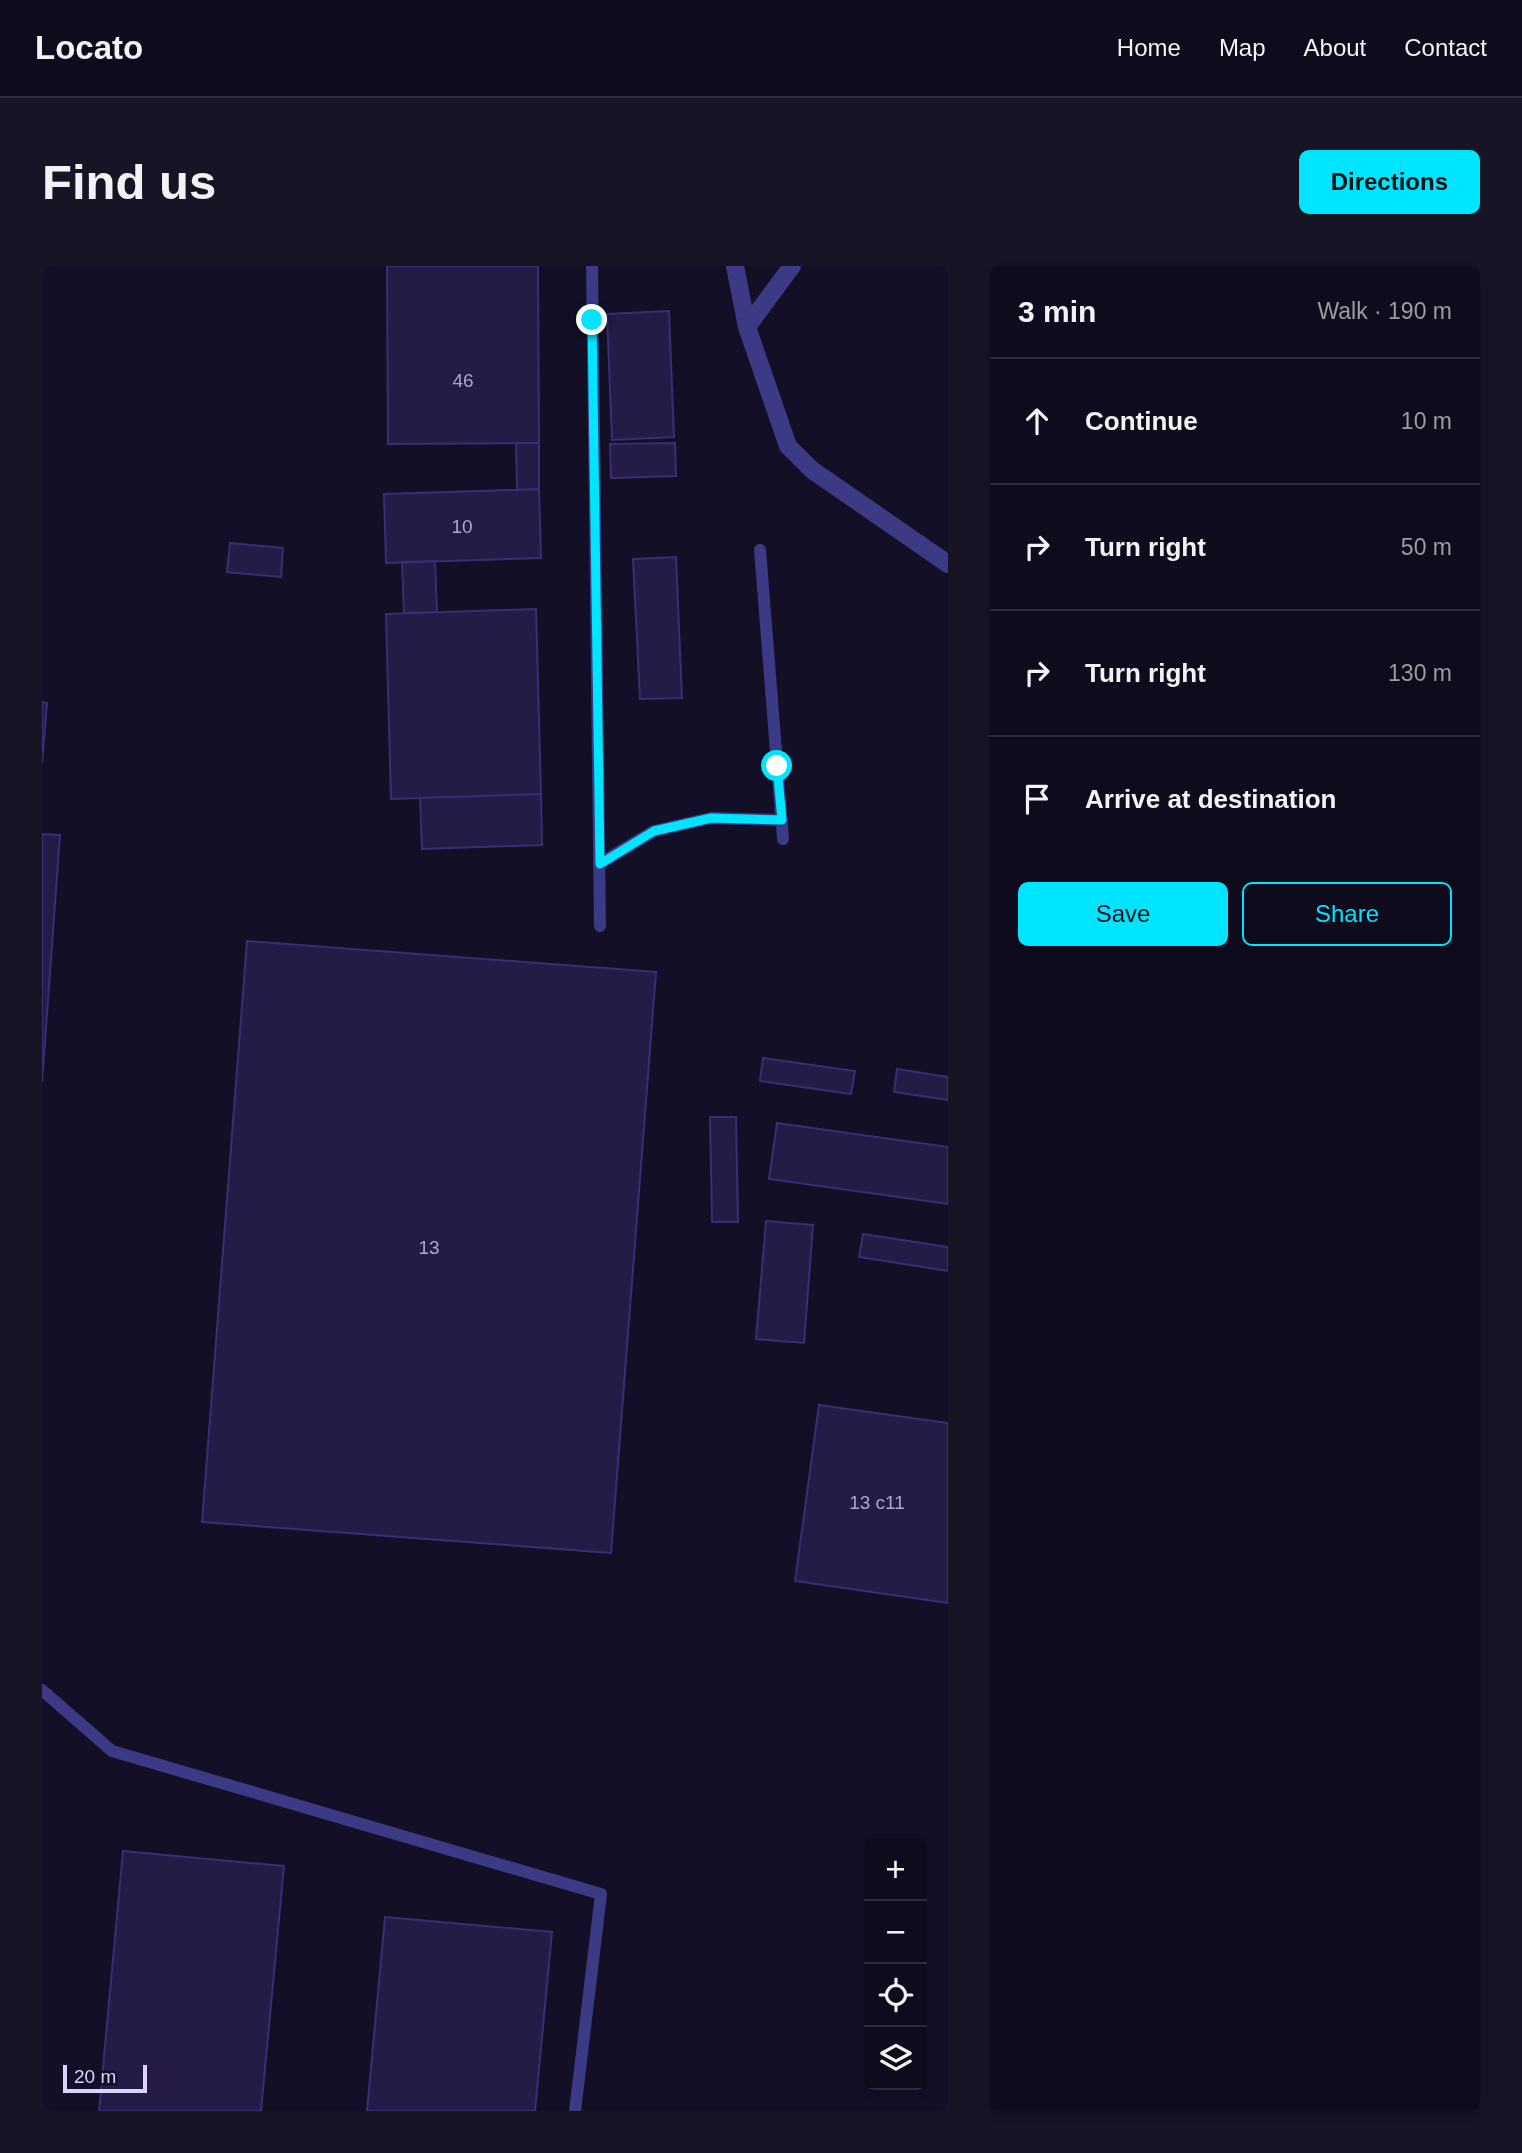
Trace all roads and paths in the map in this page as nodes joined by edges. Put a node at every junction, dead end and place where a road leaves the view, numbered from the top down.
1 (592, 266) edge
2 (735, 266) edge
3 (792, 266) edge
4 (747, 327) junction
5 (760, 550) dead end
6 (948, 564) edge
7 (782, 820) junction
8 (783, 839) dead end
9 (600, 864) junction
10 (600, 926) dead end
11 (42, 1690) edge
12 (575, 2111) edge

1 - 9 lane
2 - 4 street
3 - 4 street
4 - 6 street
5 - 7 lane
7 - 8 lane
7 - 9 lane
9 - 10 lane
11 - 12 lane

